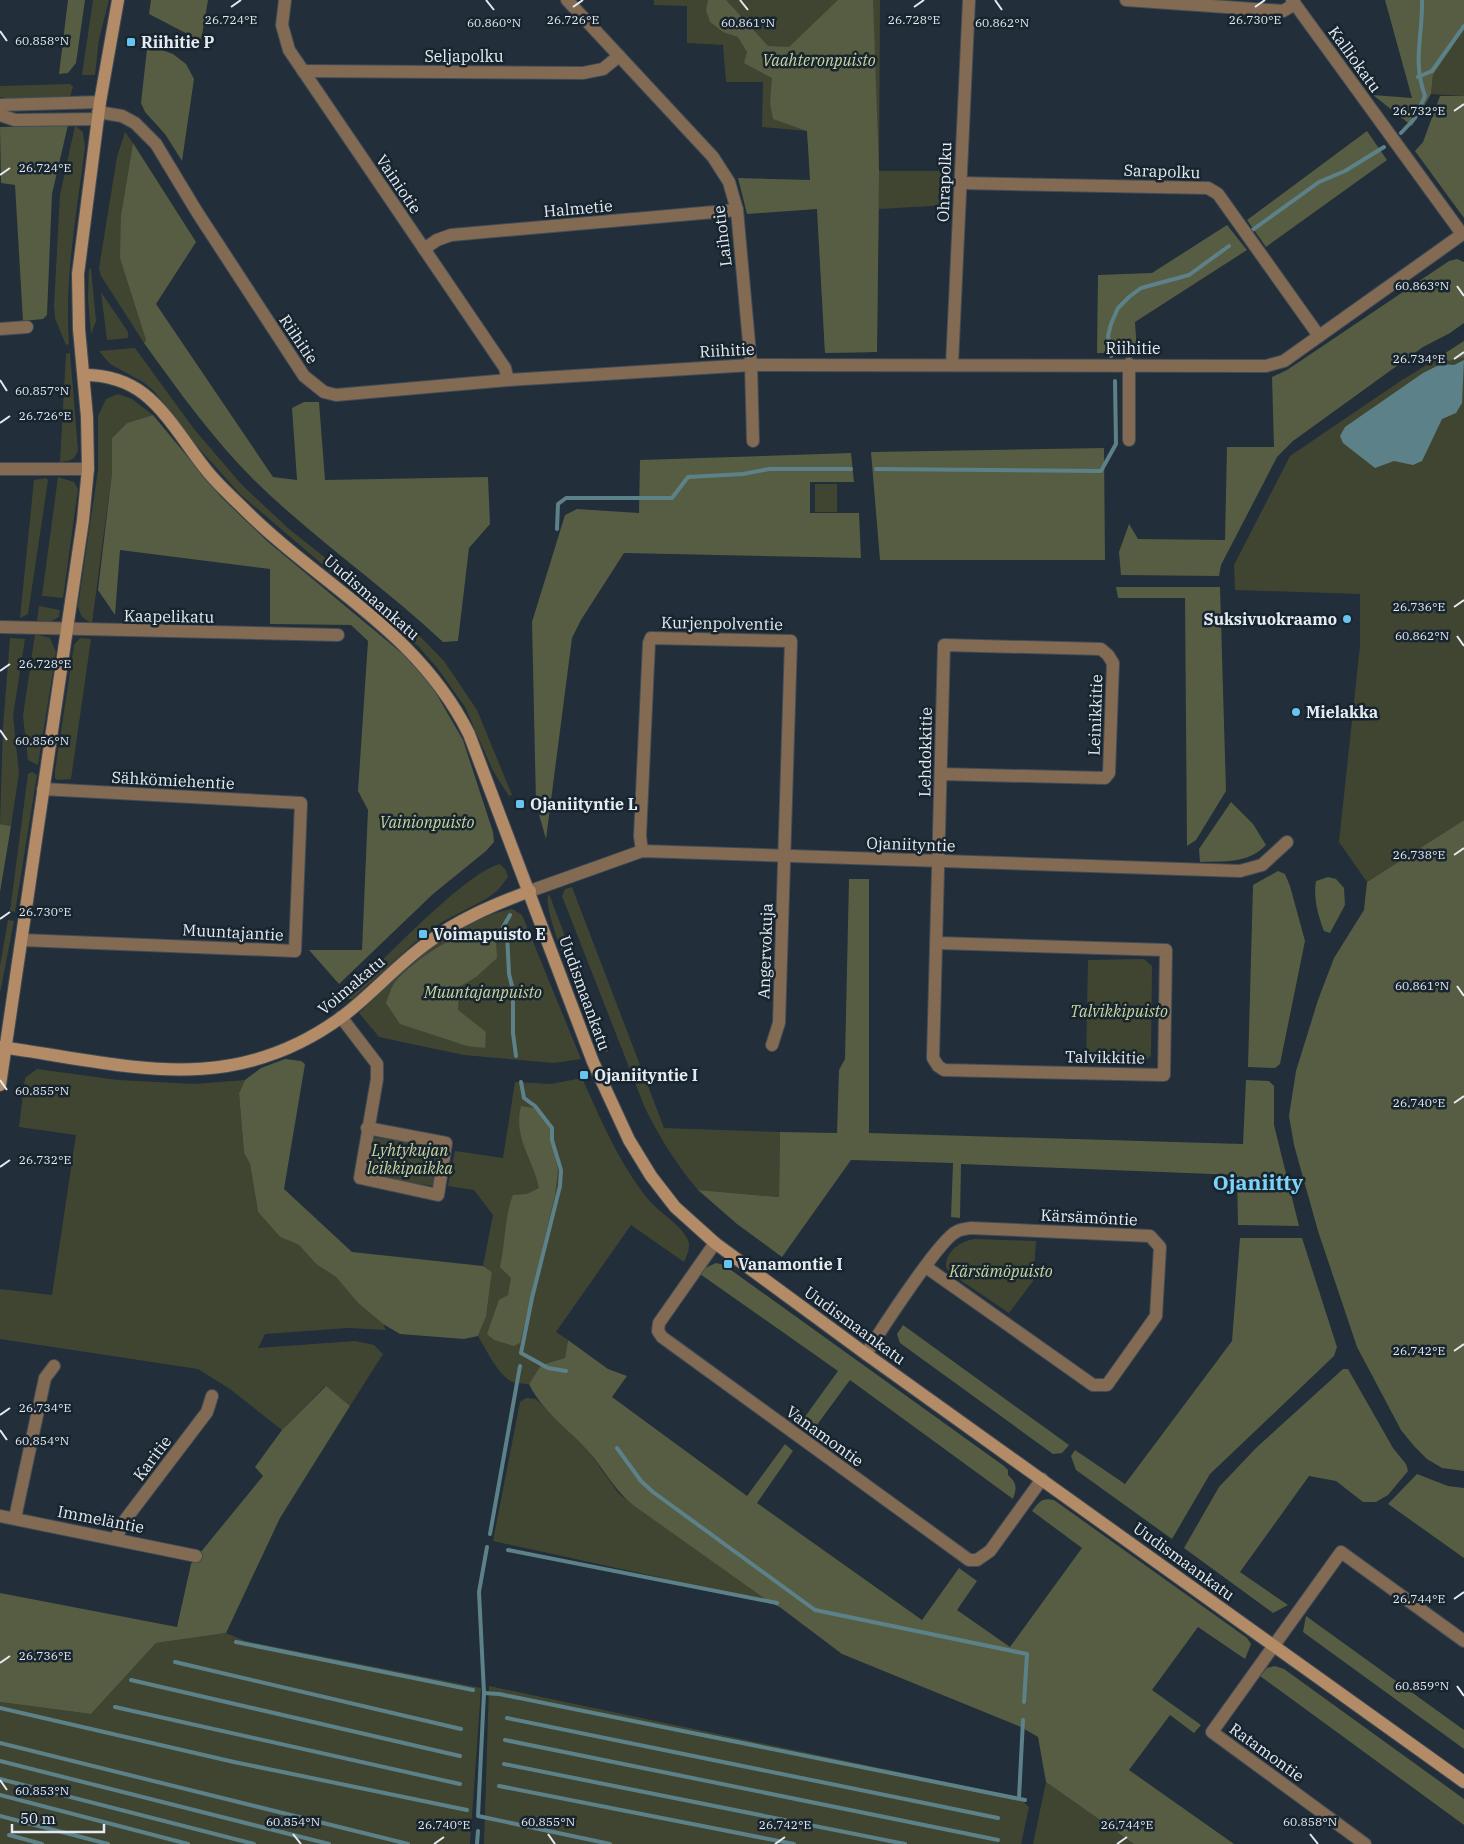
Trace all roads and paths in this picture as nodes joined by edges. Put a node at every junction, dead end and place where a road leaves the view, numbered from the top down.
1 (118, 0) edge
2 (285, 0) edge
3 (568, 0) edge
4 (969, 0) edge
5 (1126, 0) edge
6 (1293, 2) edge
7 (619, 56) junction
8 (303, 71) junction
9 (0, 105) edge
10 (99, 111) junction
11 (0, 115) edge
12 (960, 184) junction
13 (737, 210) junction
14 (1463, 234) edge
15 (424, 249) junction
16 (27, 327) dead end
17 (0, 329) edge
18 (1319, 336) junction
19 (1130, 364) junction
20 (751, 365) junction
21 (952, 365) junction
22 (84, 374) junction
23 (508, 380) junction
24 (1129, 440) dead end
25 (753, 441) dead end
26 (0, 469) edge
27 (88, 469) junction
28 (0, 627) edge
29 (68, 630) junction
30 (338, 635) dead end
31 (944, 645) joint
32 (941, 774) junction
33 (44, 789) junction
34 (302, 804) joint
35 (1287, 842) dead end
36 (642, 851) junction
37 (784, 857) junction
38 (938, 861) junction
39 (530, 891) junction
40 (22, 940) junction
41 (938, 943) junction
42 (341, 1018) junction
43 (772, 1045) dead end
44 (2, 1047) edge
45 (0, 1085) edge
46 (367, 1128) junction
47 (715, 1243) junction
48 (926, 1267) junction
49 (866, 1354) junction
50 (54, 1366) dead end
51 (212, 1396) dead end
52 (1042, 1479) junction
53 (0, 1516) edge
54 (15, 1518) junction
55 (116, 1538) junction
56 (196, 1556) dead end
57 (1464, 1641) edge
58 (1274, 1645) junction
59 (1464, 1782) edge
60 (1365, 1844) edge

1 - 10 street
2 - 8 street, Vainiotie
3 - 7 street, Laihotie
4 - 12 street, Ohrapolku
5 - 6 street
6 - 14 street, Kalliokatu
7 - 8 street, Seljapolku
7 - 13 street, Laihotie
8 - 15 street, Vainiotie
9 - 10 street
10 - 11 street
10 - 22 street
10 - 23 street, Riihitie
12 - 18 street, Sarapolku
12 - 21 street, Ohrapolku
13 - 15 street, Halmetie
13 - 20 street, Laihotie
14 - 18 street, Riihitie
15 - 23 street, Vainiotie
16 - 17 street
18 - 19 street, Riihitie
19 - 21 street, Riihitie
19 - 24 street
20 - 21 street, Riihitie
20 - 23 street, Riihitie
20 - 25 street, Laihotie
22 - 27 street
22 - 39 street, Uudismaankatu
26 - 27 street
27 - 29 street
28 - 29 street, Kaapelikatu
29 - 30 street, Kaapelikatu
29 - 33 street
31 - 32 street, Lehdokkitie
31 - 32 street, Leinikkitie
32 - 38 street, Lehdokkitie
33 - 34 street, Sähkömiehentie
33 - 40 street
34 - 40 street, Muuntajantie
35 - 38 street, Ojaniityntie
36 - 37 street, Ojaniityntie
36 - 37 street, Kurjenpolventie
36 - 39 street, Ojaniityntie
37 - 38 street, Ojaniityntie
37 - 43 street, Angervokuja
38 - 41 street, Talvikkitie
39 - 42 street, Voimakatu
39 - 47 street, Uudismaankatu
40 - 44 street
41 - 41 street, Talvikkitie
42 - 44 street, Voimakatu
42 - 46 street
44 - 45 street
46 - 46 street
47 - 49 street, Uudismaankatu
47 - 52 street, Vanamontie
48 - 48 street, Kärsämöntie
48 - 49 street, Kärsämöntie
49 - 52 street, Uudismaankatu
50 - 54 street
51 - 55 street, Karitie
52 - 58 street, Uudismaankatu
53 - 54 street, Immeläntie
54 - 55 street, Immeläntie
55 - 56 street, Immeläntie
57 - 58 street
58 - 59 street, Uudismaankatu
58 - 60 street, Ratamontie

